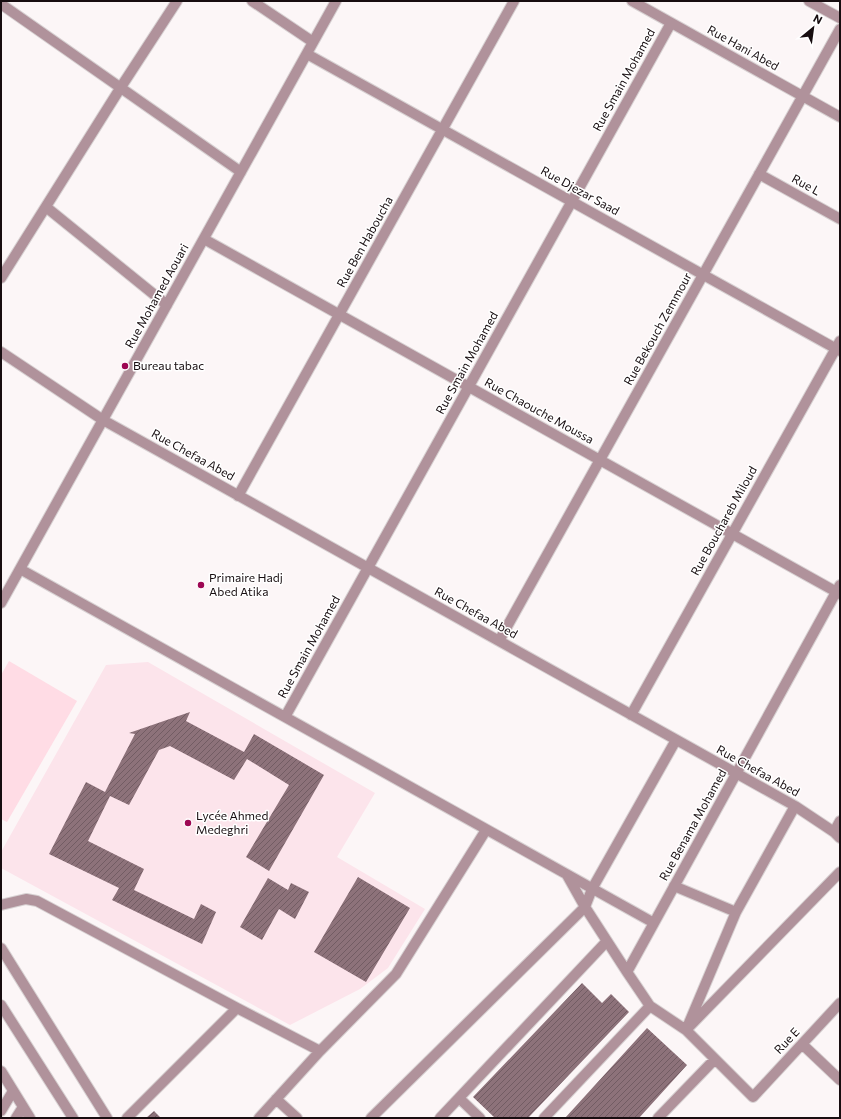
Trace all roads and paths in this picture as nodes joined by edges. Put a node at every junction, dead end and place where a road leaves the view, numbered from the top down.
1 (177, 1) edge
2 (252, 1) edge
3 (336, 1) edge
4 (514, 1) edge
5 (632, 1) edge
6 (809, 1) edge
7 (3, 5) edge
8 (840, 18) edge
9 (672, 23) junction
10 (840, 29) edge
11 (313, 42) junction
12 (307, 54) junction
13 (121, 87) junction
14 (802, 96) junction
15 (840, 117) edge
16 (442, 130) junction
17 (241, 172) junction
18 (759, 174) junction
19 (572, 202) junction
20 (46, 207) junction
21 (840, 219) edge
22 (204, 239) junction
23 (703, 275) junction
24 (1, 278) edge
25 (167, 305) junction
26 (340, 314) junction
27 (839, 347) edge
28 (1, 352) edge
29 (468, 387) junction
30 (103, 420) junction
31 (600, 460) junction
32 (238, 496) junction
33 (732, 534) junction
34 (368, 568) junction
35 (20, 569) junction
36 (839, 590) edge
37 (1, 603) edge
38 (499, 641) junction
39 (631, 715) junction
40 (285, 717) junction
41 (676, 740) junction
42 (736, 774) junction
43 (794, 806) junction
44 (840, 821) edge
45 (486, 830) junction
46 (838, 832) edge
47 (840, 872) edge
48 (567, 875) junction
49 (674, 886) junction
50 (592, 889) junction
51 (1, 904) edge
52 (584, 907) junction
53 (736, 912) junction
54 (654, 923) junction
55 (607, 941) junction
56 (1, 948) edge
57 (627, 972) junction
58 (840, 1003) edge
59 (1, 1005) edge
60 (650, 1006) junction
61 (237, 1008) junction
62 (686, 1030) junction
63 (802, 1044) junction
64 (320, 1051) junction
65 (715, 1059) junction
66 (2, 1076) edge
67 (840, 1080) edge
68 (13, 1091) junction
69 (459, 1098) junction
70 (276, 1099) junction
71 (23, 1107) junction
72 (1, 1111) edge
73 (16, 1118) edge
74 (30, 1118) edge
75 (73, 1118) edge
76 (107, 1118) edge
77 (127, 1118) edge
78 (259, 1118) edge
79 (296, 1118) edge
80 (371, 1118) edge
81 (440, 1118) edge
82 (480, 1118) edge
83 (544, 1118) edge
84 (658, 1118) edge

1 - 13 street
2 - 11 street
3 - 11 street, Rue Mohamed Aouari
4 - 16 street, Rue Ben Haboucha
5 - 9 street, Rue Hani Abed
6 - 8 street
7 - 13 street
9 - 14 street, Rue Hani Abed
9 - 19 street, Rue Smain Mohamed
10 - 14 street, Rue Bekouch Zemmour
11 - 12 street, Rue Mohamed Aouari
12 - 16 street, Rue Djezar Saad
12 - 17 street, Rue Mohamed Aouari
13 - 17 street
13 - 20 street
14 - 15 street, Rue Hani Abed
14 - 18 street, Rue Bekouch Zemmour
16 - 19 street, Rue Djezar Saad
16 - 26 street, Rue Ben Haboucha
17 - 22 street, Rue Mohamed Aouari
18 - 21 street, Rue L
18 - 23 street, Rue Bekouch Zemmour
19 - 23 street, Rue Djezar Saad
19 - 29 street, Rue Smain Mohamed
20 - 24 street
20 - 25 street
22 - 25 street, Rue Mohamed Aouari
22 - 26 street, Rue Chaouche Moussa
23 - 27 street, Rue Djezar Saad
23 - 31 street, Rue Bekouch Zemmour
25 - 30 street, Rue Mohamed Aouari
26 - 29 street, Rue Chaouche Moussa
26 - 32 street, Rue Ben Haboucha
27 - 33 street, Rue Bouchareb Miloud
28 - 30 street, Rue Chefaa Abed
29 - 31 street, Rue Chaouche Moussa
29 - 34 street, Rue Smain Mohamed
30 - 32 street, Rue Chefaa Abed
30 - 35 street, Rue Mohamed Aouari
31 - 33 street, Rue Chaouche Moussa
31 - 38 street, Rue Bekouch Zemmour
32 - 34 street, Rue Chefaa Abed
33 - 36 street, Rue Chaouche Moussa
33 - 39 street, Rue Bouchareb Miloud
34 - 38 street, Rue Chefaa Abed
34 - 40 street, Rue Smain Mohamed
35 - 37 street, Rue Mohamed Aouari
35 - 40 street
36 - 42 street, Rue Benama Mohamed
38 - 39 street, Rue Chefaa Abed
39 - 41 street, Rue Chefaa Abed
40 - 45 street
41 - 42 street, Rue Chefaa Abed
41 - 50 street
42 - 43 street, Rue Chefaa Abed
42 - 49 street, Rue Benama Mohamed
43 - 46 street, Rue Chefaa Abed
43 - 53 street
44 - 46 street
45 - 48 street
45 - 64 street
47 - 62 street
48 - 50 street
48 - 52 street
49 - 53 street
49 - 54 street, Rue Benama Mohamed
50 - 52 street
50 - 54 street
51 - 61 street
52 - 55 street
52 - 80 street
53 - 62 street
54 - 57 street, Rue Benama Mohamed
55 - 57 street
55 - 69 street
56 - 76 street
57 - 60 street
58 - 63 street, Rue E
59 - 75 street
60 - 62 street
60 - 83 street
61 - 64 street
61 - 77 street
62 - 65 street
63 - 65 street, Rue E
63 - 67 street
64 - 70 street
65 - 84 street
66 - 68 street
68 - 71 street
68 - 72 street
69 - 81 street
69 - 82 street
70 - 78 street
70 - 79 street
71 - 73 street
71 - 74 street

